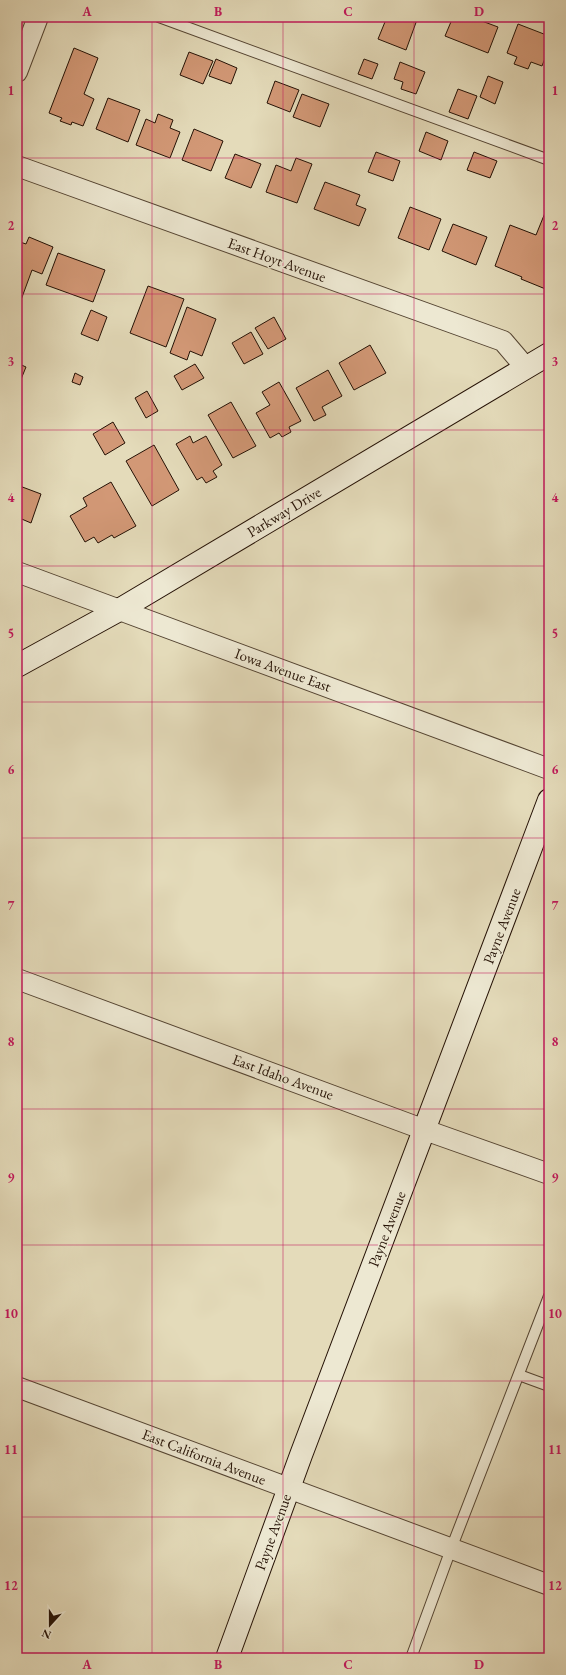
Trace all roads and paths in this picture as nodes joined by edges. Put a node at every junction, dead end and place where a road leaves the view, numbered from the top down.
1 (38, 17) edge
2 (159, 17) edge
3 (17, 72) edge
4 (549, 160) edge
5 (17, 166) edge
6 (549, 354) edge
7 (526, 368) junction
8 (17, 572) edge
9 (118, 610) junction
10 (17, 666) edge
11 (549, 769) edge
12 (549, 800) edge
13 (17, 978) edge
14 (425, 1130) junction
15 (549, 1174) edge
16 (549, 1296) edge
17 (519, 1375) junction
18 (549, 1386) edge
19 (17, 1387) edge
20 (288, 1489) junction
21 (451, 1549) junction
22 (549, 1585) edge
23 (227, 1658) edge
24 (411, 1658) edge

1 - 3 street
2 - 4 lane
5 - 7 street, East Hoyt Avenue
6 - 7 street, Parkway Drive
7 - 9 street, Parkway Drive
8 - 9 street, Iowa Avenue East
9 - 10 street, Parkway Drive
9 - 11 street, Iowa Avenue East
12 - 14 street, Payne Avenue
13 - 14 street, East Idaho Avenue
14 - 15 street, East Idaho Avenue
14 - 20 street, Payne Avenue
16 - 17 lane
17 - 18 lane
17 - 21 lane
19 - 20 street, East California Avenue
20 - 21 street, East California Avenue
20 - 23 street, Payne Avenue
21 - 22 street, East California Avenue
21 - 24 lane

